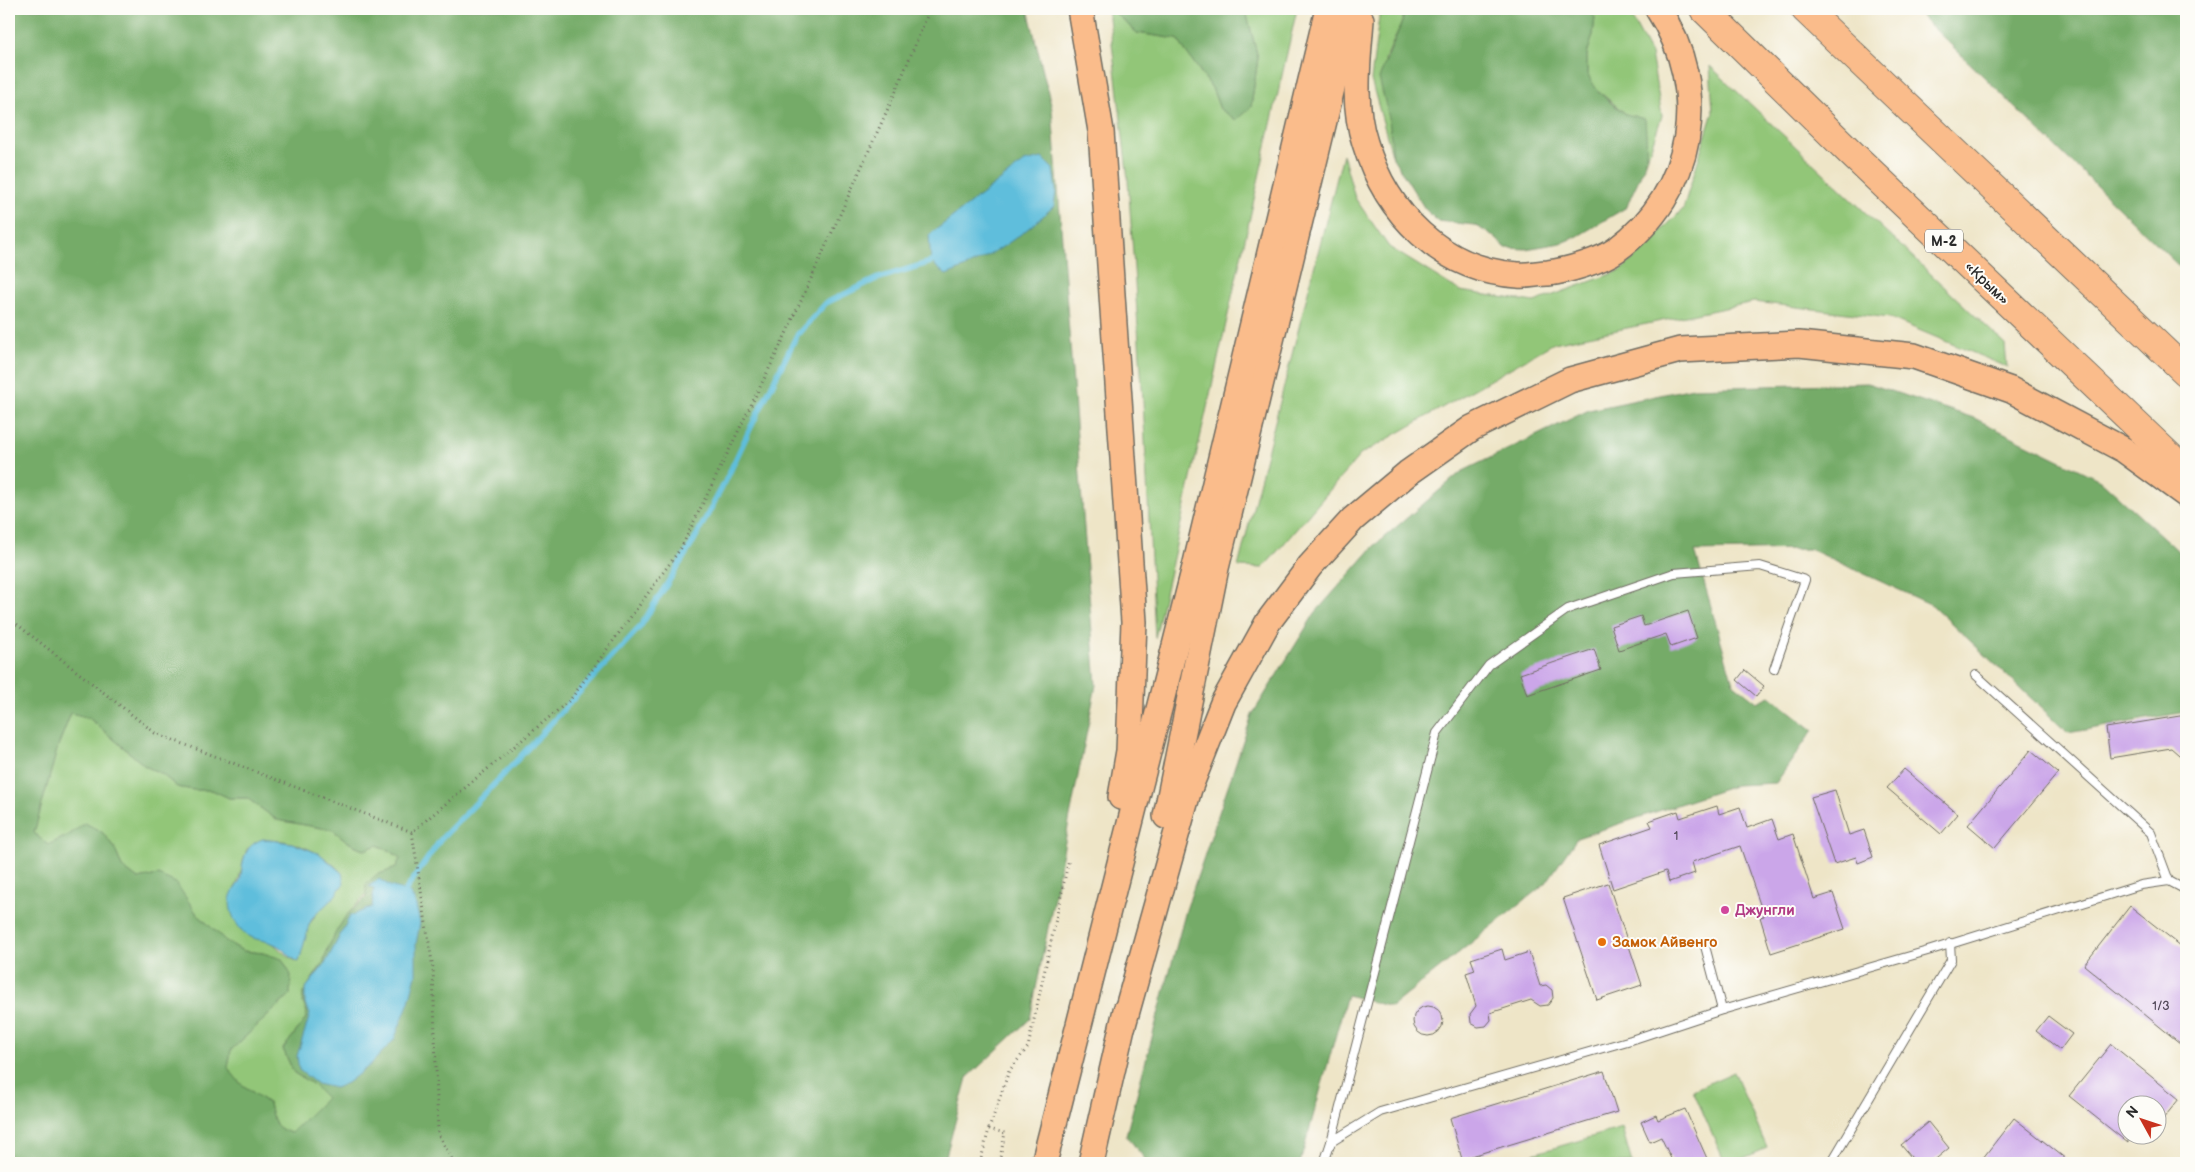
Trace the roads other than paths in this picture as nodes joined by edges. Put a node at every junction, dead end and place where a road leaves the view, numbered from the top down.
1 (1080, 9) edge
2 (1328, 9) edge
3 (1351, 9) edge
4 (1362, 9) edge
5 (1658, 9) edge
6 (1704, 9) edge
7 (1805, 9) edge
8 (2186, 372) edge
9 (2186, 472) edge
10 (2186, 495) edge
11 (1774, 669) dead end
12 (1976, 675) dead end
13 (2169, 881) junction
14 (2186, 890) edge
15 (1950, 943) junction
16 (1705, 946) dead end
17 (1722, 1010) junction
18 (1081, 1014) junction
19 (1123, 1025) junction
20 (1331, 1142) junction
21 (1044, 1163) edge
22 (1091, 1163) edge
23 (1324, 1163) edge
24 (1831, 1163) edge

1 - 18 main road
2 - 18 main road
3 - 19 main road
4 - 5 main road
6 - 9 highway, «Крым» / М-2
7 - 8 highway
10 - 19 main road
11 - 20 lane
12 - 13 lane
13 - 14 lane
13 - 15 lane
15 - 17 lane
15 - 24 lane
16 - 17 lane
17 - 20 lane
18 - 21 main road
19 - 22 main road
20 - 23 lane

